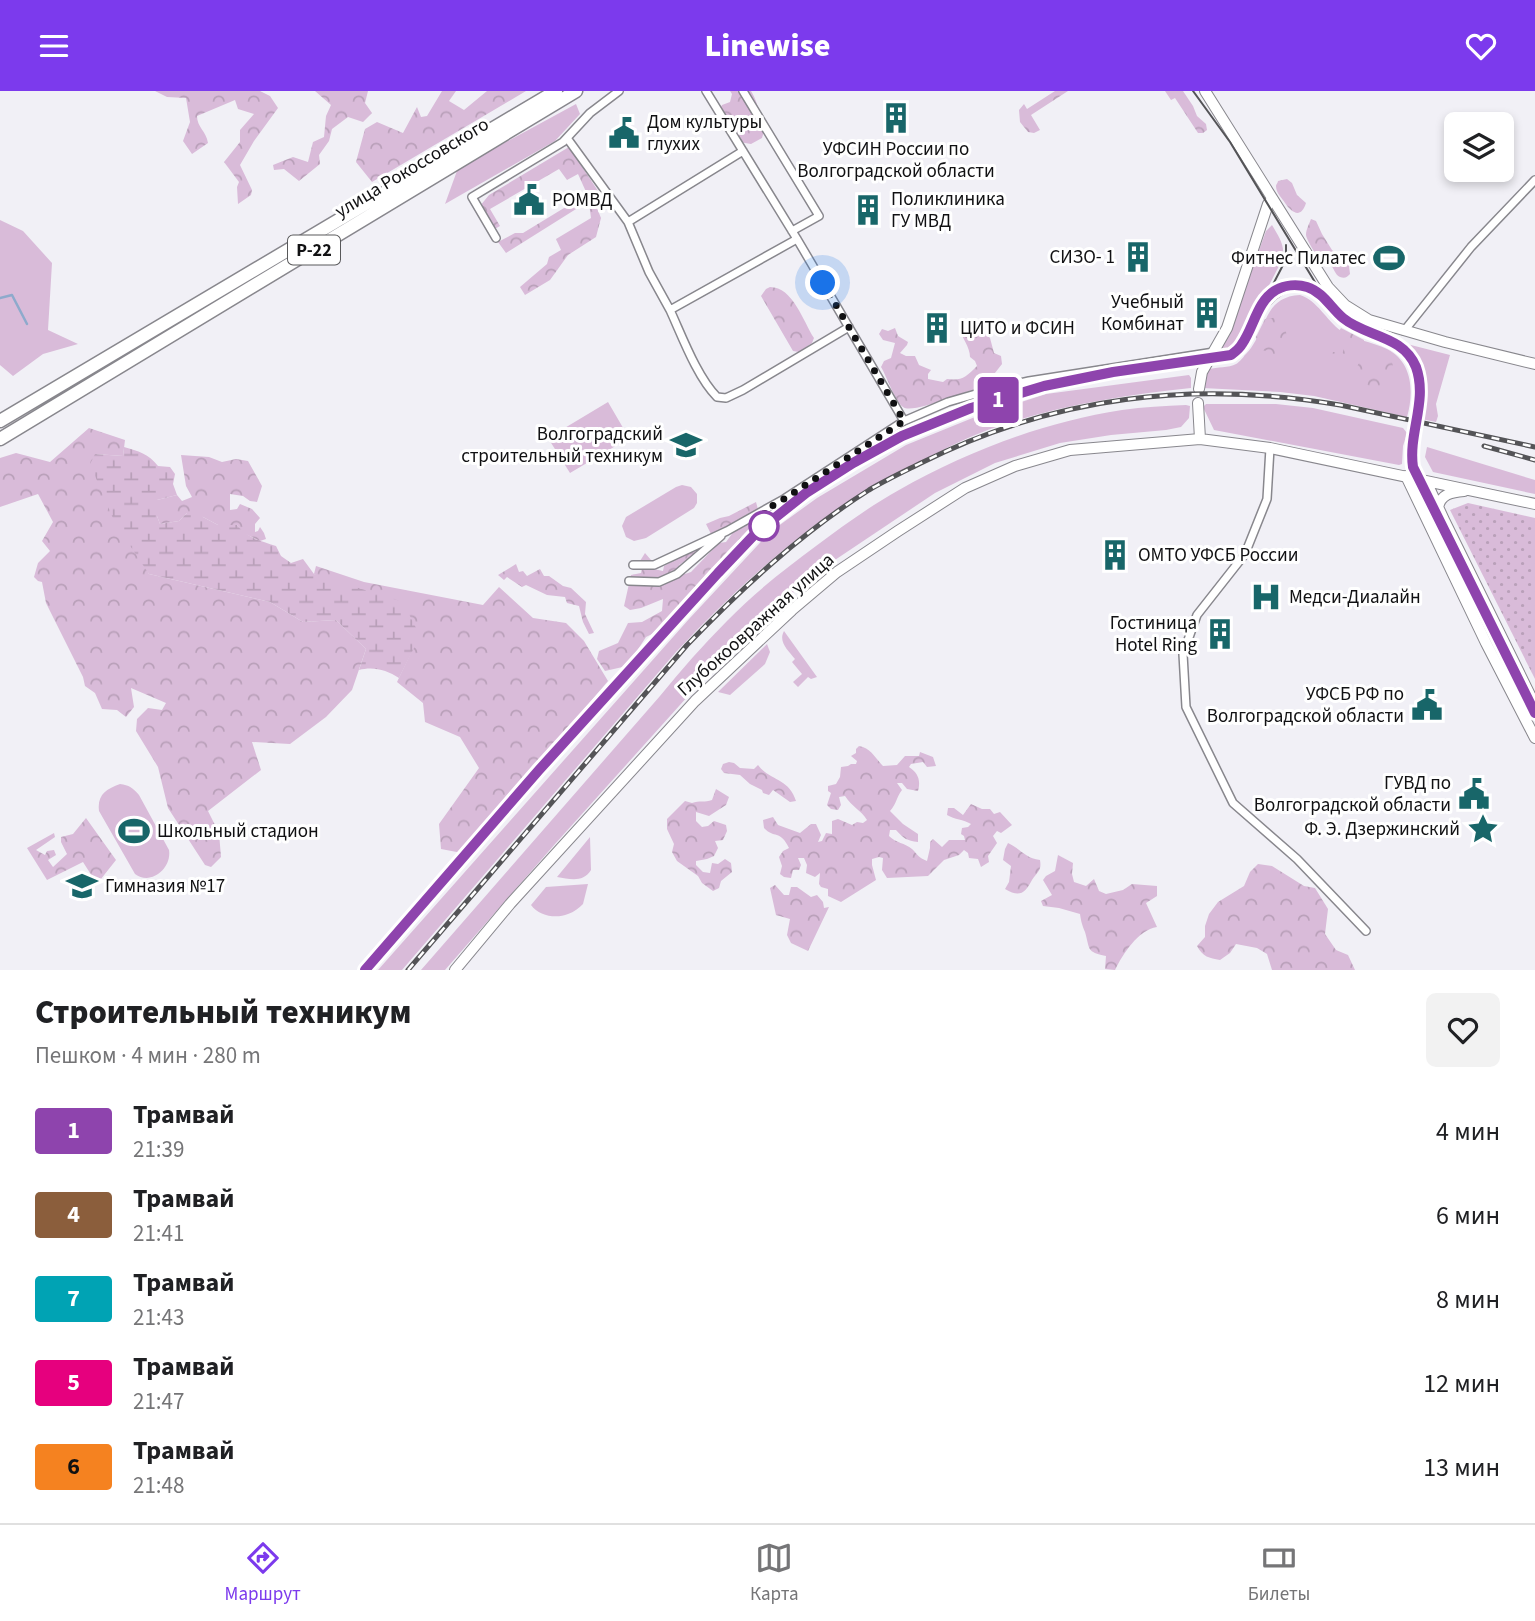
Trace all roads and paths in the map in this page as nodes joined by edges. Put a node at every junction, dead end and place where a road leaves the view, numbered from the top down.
1 (556, 91) edge
2 (576, 91) edge
3 (619, 91) edge
4 (706, 91) edge
5 (743, 91) edge
6 (1205, 91) edge
7 (568, 138) junction
8 (743, 151) junction
9 (1535, 180) edge
10 (1272, 199) junction
11 (628, 222) junction
12 (794, 235) junction
13 (496, 237) dead end
14 (670, 310) junction
15 (849, 327) junction
16 (1404, 331) junction
17 (1214, 352) junction
18 (1535, 364) edge
19 (1199, 389) dead end
20 (1198, 403) dead end
21 (0, 421) edge
22 (904, 421) junction
23 (0, 439) edge
24 (1200, 439) junction
25 (1270, 448) junction
26 (1406, 476) junction
27 (1426, 481) junction
28 (1473, 491) junction
29 (1535, 504) edge
30 (1438, 508) junction
31 (727, 531) junction
32 (633, 565) dead end
33 (629, 581) dead end
34 (1535, 705) edge
35 (1535, 738) edge
36 (1366, 931) dead end
37 (456, 970) edge

1 - 21 highway, улица Рокоссовского / Р-22
2 - 23 highway, улица Рокоссовского / Р-22
3 - 7 street
4 - 8 street
5 - 12 street
6 - 10 main road
7 - 11 street
7 - 13 street
8 - 11 street
8 - 12 street
9 - 16 street
10 - 16 main road
10 - 17 main road
11 - 14 street
12 - 14 street
12 - 15 street
14 - 15 street
15 - 22 street
16 - 18 main road
17 - 19 main road
17 - 22 street
20 - 24 main road
22 - 31 street
24 - 25 main road, Глубокоовражная улица
24 - 37 main road, Глубокоовражная улица
25 - 26 main road, Глубокоовражная улица
25 - 36 street
26 - 27 main road, Глубокоовражная улица
26 - 35 main road
27 - 28 main road, Глубокоовражная улица
27 - 30 main road
28 - 29 main road, Глубокоовражная улица
28 - 30 main road
30 - 34 main road
31 - 32 street
31 - 33 street

